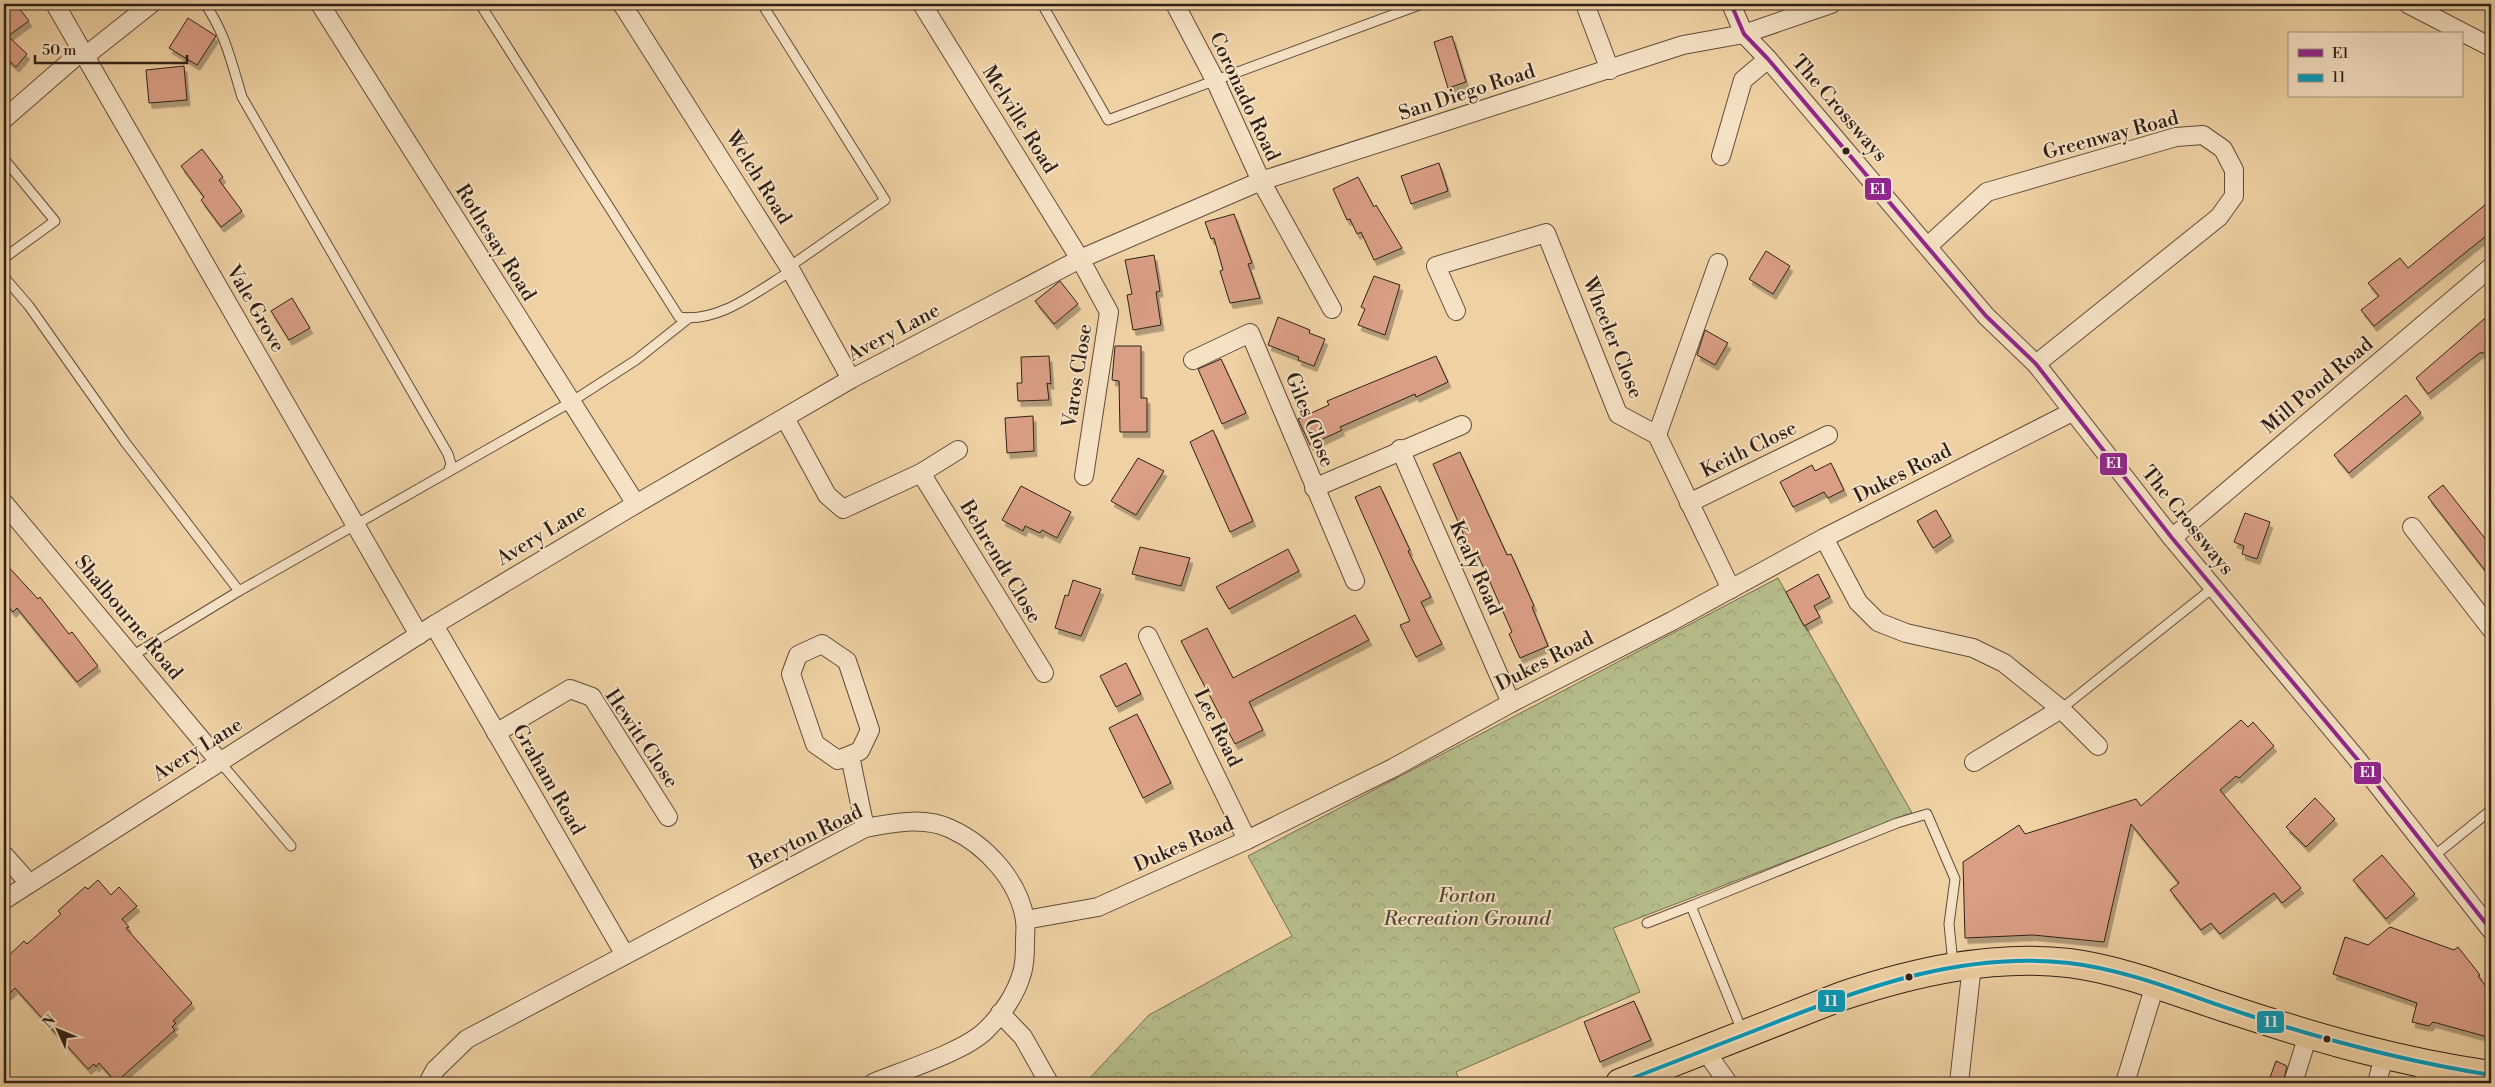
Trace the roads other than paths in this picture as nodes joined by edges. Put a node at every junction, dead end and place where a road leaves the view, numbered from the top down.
1 (55, 4) edge
2 (152, 4) edge
3 (205, 4) edge
4 (320, 4) edge
5 (480, 4) edge
6 (622, 4) edge
7 (762, 4) edge
8 (922, 4) edge
9 (1042, 4) edge
10 (1175, 4) edge
11 (1422, 4) edge
12 (1584, 4) edge
13 (1731, 4) edge
14 (1831, 4) edge
15 (2408, 4) edge
16 (1744, 34) junction
17 (2491, 47) edge
18 (83, 55) junction
19 (1768, 59) junction
20 (1610, 70) junction
21 (1215, 80) junction
22 (4, 119) edge
23 (1721, 156) dead end
24 (4, 159) edge
25 (1261, 181) junction
26 (1122, 243) joint
27 (1928, 246) junction
28 (4, 258) edge
29 (1080, 259) junction
30 (1718, 263) dead end
31 (2491, 267) edge
32 (790, 269) junction
33 (4, 277) edge
34 (1332, 309) dead end
35 (1456, 311) dead end
36 (689, 318) junction
37 (1193, 360) dead end
38 (2036, 364) junction
39 (852, 379) junction
40 (571, 402) junction
41 (2072, 412) junction
42 (785, 418) junction
43 (1462, 425) dead end
44 (1657, 435) junction
45 (1828, 435) dead end
46 (1400, 449) junction
47 (958, 450) dead end
48 (448, 472) junction
49 (921, 473) junction
50 (1084, 476) dead end
51 (1314, 488) junction
52 (4, 502) edge
53 (1688, 503) junction
54 (636, 504) junction
55 (356, 526) junction
56 (2412, 527) dead end
57 (1824, 538) junction
58 (2172, 538) junction
59 (1355, 581) dead end
60 (2214, 587) junction
61 (1731, 589) junction
62 (239, 591) junction
63 (2491, 629) edge
64 (426, 630) junction
65 (1148, 636) dead end
66 (132, 656) junction
67 (1044, 673) dead end
68 (1511, 703) junction
69 (2060, 709) junction
70 (496, 733) junction
71 (2098, 746) dead end
72 (850, 756) junction
73 (220, 762) junction
74 (1974, 762) dead end
75 (2491, 810) edge
76 (668, 817) dead end
77 (865, 828) junction
78 (1247, 840) junction
79 (291, 846) dead end
80 (4, 855) edge
81 (2434, 856) junction
82 (29, 883) junction
83 (4, 900) edge
84 (1691, 906) junction
85 (1025, 920) junction
86 (1647, 923) dead end
87 (2491, 930) edge
88 (625, 955) junction
89 (1962, 966) junction
90 (2155, 985) junction
91 (1000, 1013) junction
92 (1743, 1034) junction
93 (2308, 1035) junction
94 (1704, 1049) junction
95 (2384, 1056) junction
96 (2421, 1074) edge
97 (2491, 1075) edge
98 (428, 1083) edge
99 (873, 1083) edge
100 (1049, 1083) edge
101 (1620, 1083) edge
102 (1728, 1083) edge
103 (1959, 1083) edge
104 (2125, 1083) edge
105 (2293, 1083) edge
106 (2377, 1083) edge

1 - 18 street, Vale Grove
2 - 18 street
3 - 48 lane
4 - 40 street, Rothesay Road
5 - 36 lane
6 - 32 street, Welch Road
7 - 32 lane
8 - 29 street, Melville Road
9 - 21 lane
10 - 21 street, Coronado Road
11 - 21 lane
12 - 20 street
13 - 16 street
14 - 16 street, San Diego Road
15 - 17 street
16 - 19 street, The Crossways
16 - 20 street, San Diego Road
18 - 22 street
18 - 55 street, Vale Grove
19 - 23 street
19 - 27 street, The Crossways
20 - 25 street, San Diego Road
21 - 25 street, Coronado Road
24 - 28 lane
25 - 26 street, San Diego Road
25 - 34 street, Coronado Road
26 - 29 street, Avery Lane
27 - 38 street, The Crossways
27 - 38 street, Greenway Road
29 - 39 street, Avery Lane
29 - 50 street, Varos Close
30 - 44 street
31 - 58 street, Mill Pond Road
32 - 36 lane
32 - 39 street, Welch Road
33 - 62 lane
35 - 44 street, Wheeler Close
36 - 40 lane
37 - 51 street, Giles Close
38 - 41 street, The Crossways
39 - 42 street, Avery Lane
40 - 48 lane
40 - 54 street, Rothesay Road
41 - 57 street, Dukes Road
41 - 58 street, The Crossways
42 - 49 street
42 - 54 street, Avery Lane
43 - 46 street
44 - 53 street
45 - 53 street, Keith Close
46 - 51 street
46 - 68 street, Kealy Road
47 - 49 street
48 - 55 lane
49 - 67 street, Behrendt Close
51 - 59 street, Giles Close
52 - 66 street, Shalbourne Road
53 - 61 street
54 - 64 street, Avery Lane
55 - 62 lane
55 - 64 street, Vale Grove
56 - 63 street
57 - 61 street, Dukes Road
57 - 69 street
58 - 60 street, The Crossways
60 - 69 lane
60 - 81 street, The Crossways
61 - 68 street, Dukes Road
62 - 66 lane
64 - 70 street, Graham Road
64 - 73 street, Avery Lane
65 - 78 street, Lee Road
66 - 73 street, Shalbourne Road
68 - 78 street, Dukes Road
69 - 71 street
69 - 74 street
70 - 76 street, Hewitt Close
70 - 88 street, Graham Road
72 - 72 street
72 - 77 street
73 - 79 lane
73 - 82 street, Avery Lane
75 - 81 lane
77 - 85 street, Beryton Road
77 - 88 street, Beryton Road
78 - 85 street, Dukes Road
80 - 82 street
81 - 87 street, The Crossways
82 - 83 street, Avery Lane
84 - 86 lane
84 - 89 lane
84 - 92 lane
85 - 91 street, Beryton Road
88 - 98 street, Beryton Road
89 - 90 main road
89 - 92 main road
89 - 103 street
90 - 93 main road
90 - 104 street
91 - 99 street, Beryton Road
91 - 100 street
92 - 94 main road
93 - 95 main road
93 - 105 street
94 - 101 main road
94 - 102 street
95 - 96 main road
95 - 106 street
96 - 97 main road

